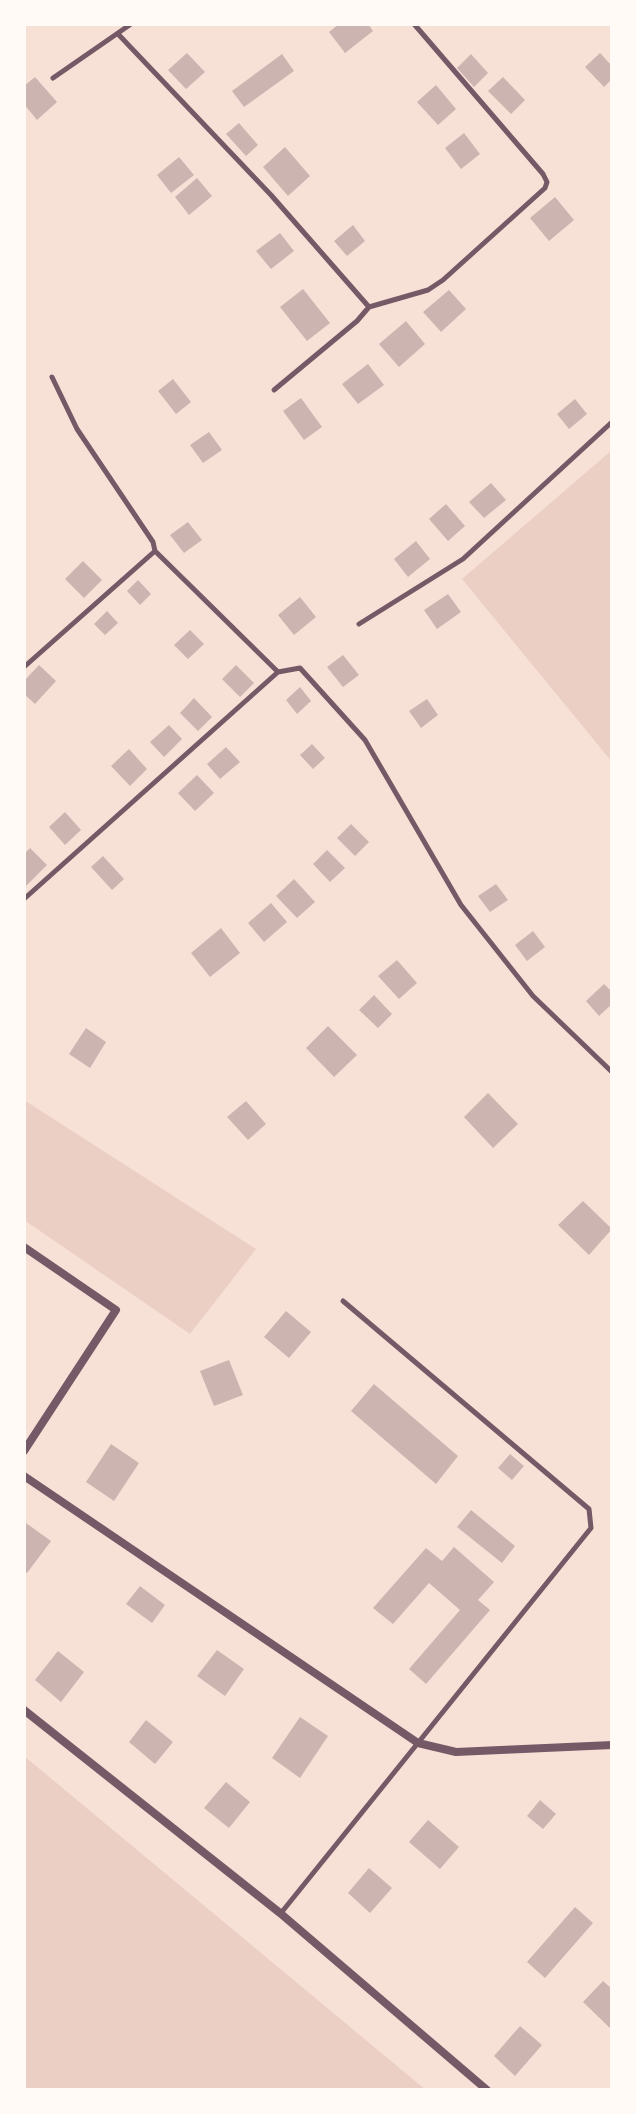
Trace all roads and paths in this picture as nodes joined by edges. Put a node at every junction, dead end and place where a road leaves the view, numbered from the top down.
1 (131, 24) edge
2 (414, 24) edge
3 (118, 34) junction
4 (53, 78) dead end
5 (369, 307) junction
6 (52, 377) dead end
7 (274, 390) dead end
8 (612, 422) edge
9 (155, 551) junction
10 (359, 624) dead end
11 (24, 667) edge
12 (278, 672) junction
13 (24, 899) edge
14 (612, 1072) edge
15 (24, 1247) edge
16 (343, 1301) dead end
17 (24, 1451) edge
18 (24, 1476) edge
19 (24, 1710) edge
20 (418, 1743) junction
21 (612, 1745) edge
22 (280, 1913) junction
23 (487, 2090) edge

1 - 3 lane
2 - 5 lane
3 - 4 lane
3 - 5 lane
5 - 7 lane
6 - 9 lane
8 - 10 lane
9 - 11 lane
9 - 12 lane
12 - 13 lane
12 - 14 lane
15 - 17 street
16 - 20 lane
18 - 20 street
19 - 22 street
20 - 21 street
20 - 22 lane
22 - 23 street

